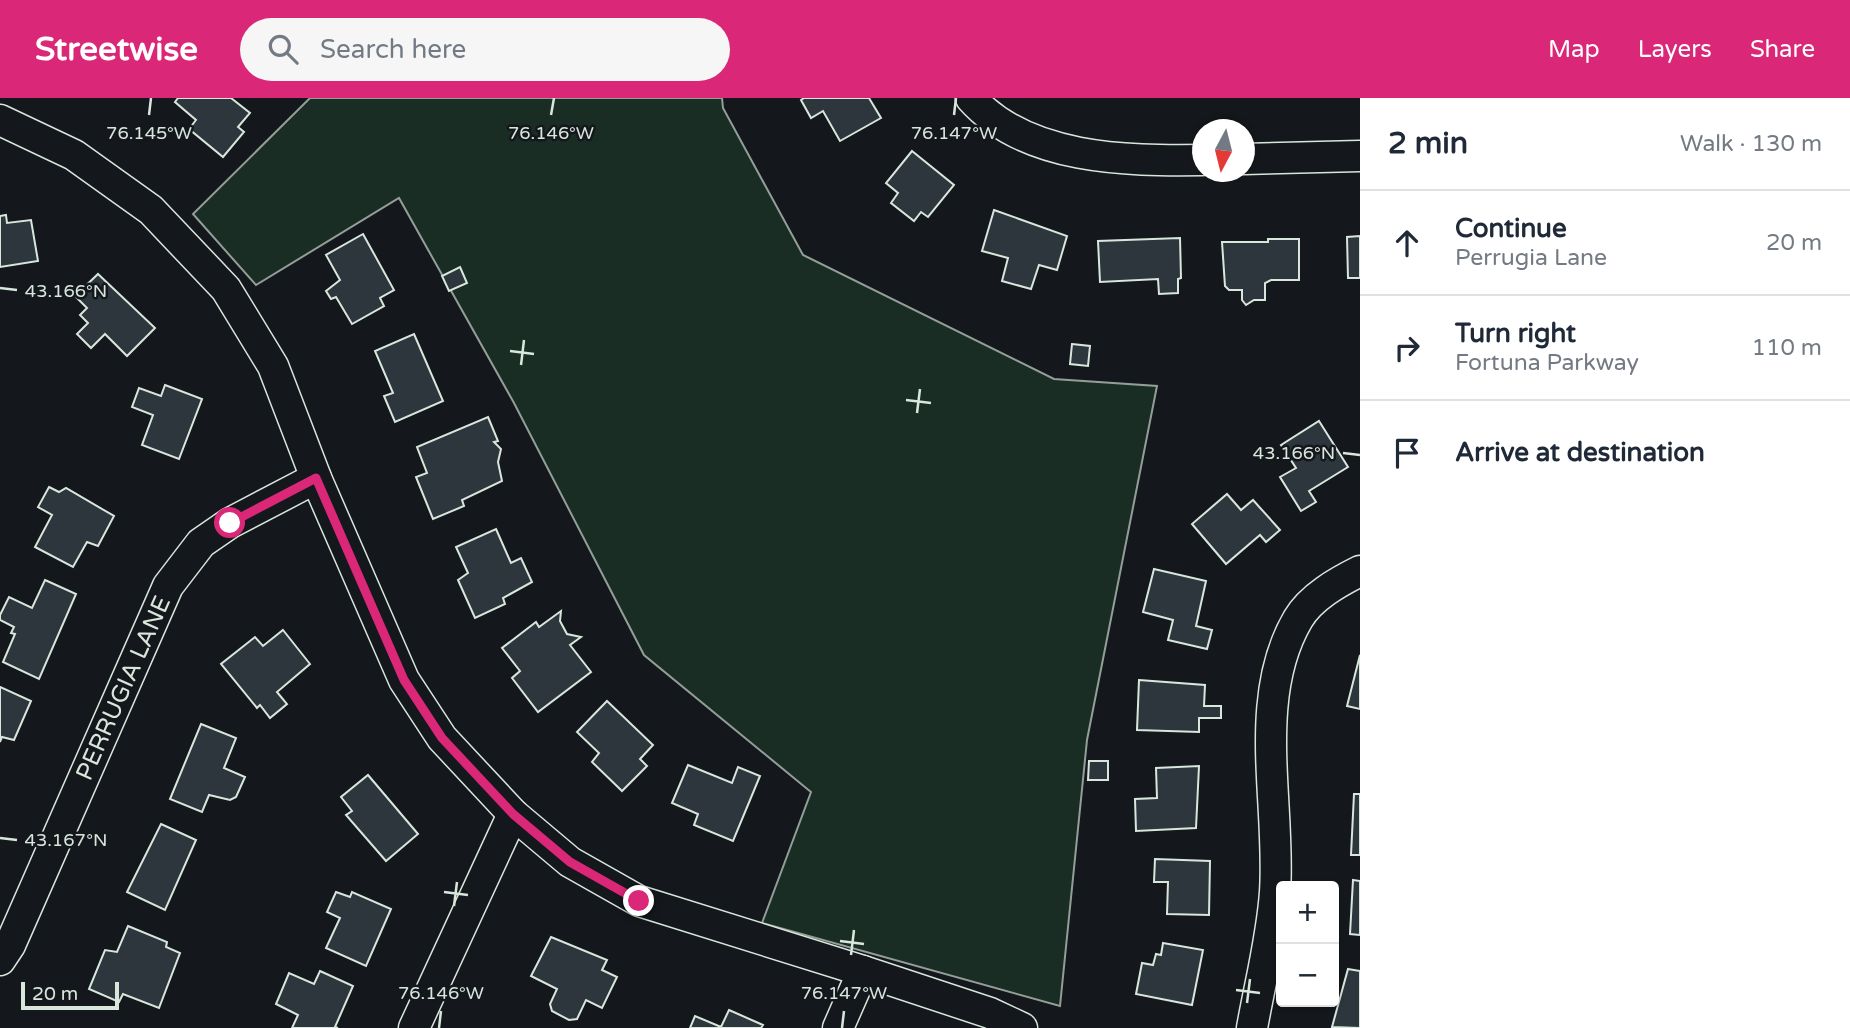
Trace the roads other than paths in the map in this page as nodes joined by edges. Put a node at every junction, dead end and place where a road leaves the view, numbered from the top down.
1 (971, 98) edge
2 (0, 120) edge
3 (1360, 156) edge
4 (1255, 159) edge
5 (1192, 160) edge
6 (316, 478) junction
7 (1360, 571) edge
8 (513, 814) junction
9 (0, 960) edge
10 (863, 971) junction
11 (414, 1028) edge
12 (838, 1028) edge
13 (1022, 1028) edge
14 (1252, 1028) edge

1 - 5 street
2 - 6 street
3 - 4 street
6 - 8 street
6 - 9 street, PERRUGIA LANE
7 - 14 street
8 - 10 street
8 - 11 street
10 - 12 street
10 - 13 street

